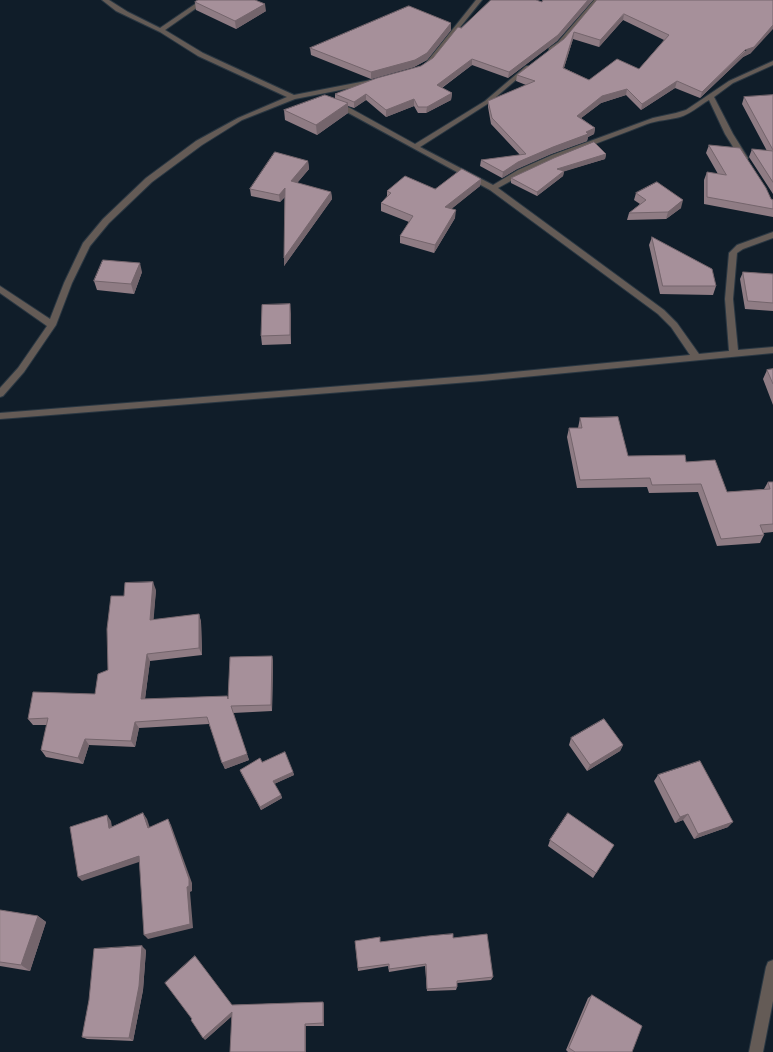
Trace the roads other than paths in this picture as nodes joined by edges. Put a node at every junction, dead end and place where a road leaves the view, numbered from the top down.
1 (105, 0) edge
2 (205, 0) edge
3 (478, 0) edge
4 (597, 0) edge
5 (161, 30) junction
6 (547, 53) edge
7 (534, 62) edge
8 (773, 63) edge
9 (418, 70) edge
10 (384, 80) edge
11 (306, 94) junction
12 (710, 96) junction
13 (293, 97) junction
14 (415, 147) junction
15 (748, 164) edge
16 (493, 188) junction
17 (773, 235) edge
18 (0, 289) edge
19 (52, 325) junction
20 (773, 350) edge
21 (734, 353) junction
22 (697, 358) junction
23 (0, 394) edge
24 (0, 416) edge
25 (773, 967) edge
26 (756, 1052) edge

1 - 5 street
2 - 5 street
3 - 9 street
4 - 6 street
5 - 13 street
7 - 14 street
8 - 12 street
10 - 11 street
11 - 13 street
11 - 14 street
12 - 15 street
12 - 16 street
13 - 19 street
14 - 16 street
16 - 22 street
17 - 21 street
18 - 19 street
19 - 23 street
20 - 21 street
21 - 22 street
22 - 24 street
25 - 26 street

